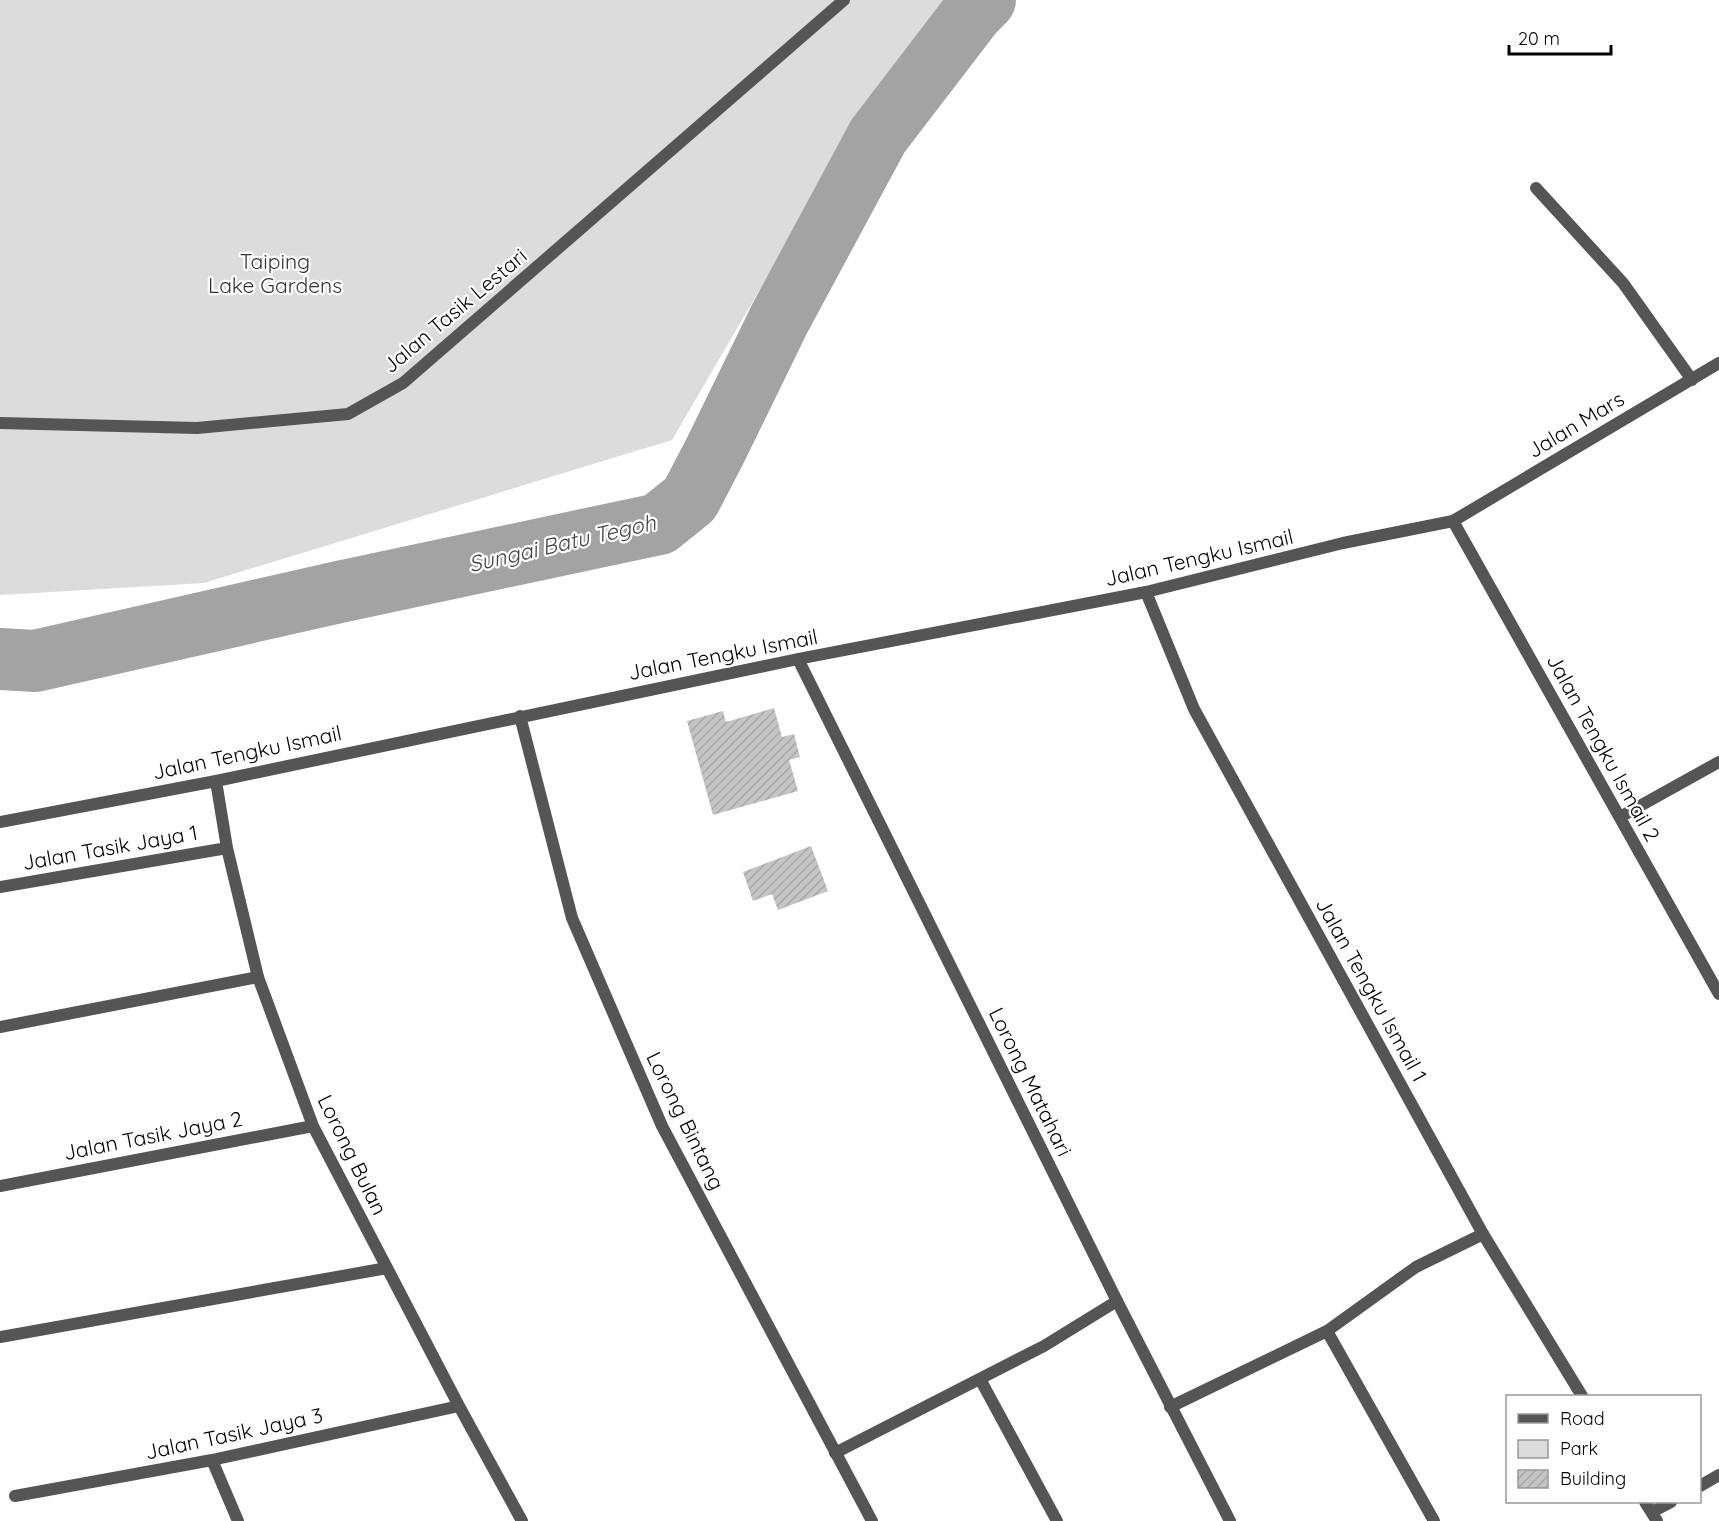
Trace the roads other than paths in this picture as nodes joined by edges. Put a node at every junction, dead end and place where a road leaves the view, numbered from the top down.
1 (844, 0) edge
2 (1536, 188) dead end
3 (1719, 363) edge
4 (1692, 380) junction
5 (0, 423) edge
6 (1453, 521) junction
7 (1146, 592) junction
8 (798, 659) junction
9 (520, 716) junction
10 (1719, 762) edge
11 (216, 781) junction
12 (1620, 817) junction
13 (0, 822) edge
14 (228, 848) junction
15 (0, 887) edge
16 (258, 977) junction
17 (1719, 993) edge
18 (0, 1028) edge
19 (313, 1125) junction
20 (0, 1186) edge
21 (1483, 1234) junction
22 (387, 1268) junction
23 (1117, 1301) junction
24 (1327, 1331) junction
25 (0, 1337) edge
26 (980, 1379) junction
27 (1580, 1395) edge
28 (459, 1406) junction
29 (1170, 1407) junction
30 (835, 1453) junction
31 (212, 1460) junction
32 (1719, 1475) edge
33 (1701, 1485) edge
34 (15, 1496) dead end
35 (1669, 1503) edge
36 (1652, 1512) edge
37 (238, 1521) edge
38 (522, 1521) edge
39 (872, 1521) edge
40 (1057, 1521) edge
41 (1230, 1521) edge
42 (1434, 1521) edge

1 - 5 street, Jalan Tasik Lestari
2 - 4 street
3 - 4 street, Jalan Mars
4 - 6 street, Jalan Mars
6 - 7 street, Jalan Tengku Ismail
6 - 12 street, Jalan Tengku Ismail 2
7 - 8 street, Jalan Tengku Ismail
7 - 21 street, Jalan Tengku Ismail 1
8 - 9 street, Jalan Tengku Ismail
8 - 23 street, Lorong Matahari
9 - 11 street, Jalan Tengku Ismail
9 - 30 street, Lorong Bintang
10 - 12 street
11 - 13 street, Jalan Tengku Ismail
11 - 14 street, Lorong Bulan
12 - 17 street, Jalan Tengku Ismail 2
14 - 15 street, Jalan Tasik Jaya 1
14 - 16 street, Lorong Bulan
16 - 18 street
16 - 19 street, Lorong Bulan
19 - 20 street, Jalan Tasik Jaya 2
19 - 22 street, Lorong Bulan
21 - 24 street
21 - 27 street, Jalan Tengku Ismail 1
22 - 25 street
22 - 28 street, Lorong Bulan
23 - 26 street
23 - 29 street, Lorong Matahari
24 - 29 street
24 - 42 street
26 - 30 street
26 - 40 street
28 - 31 street, Jalan Tasik Jaya 3
28 - 38 street, Lorong Bulan
29 - 41 street, Lorong Matahari
30 - 39 street, Lorong Bintang
31 - 34 street, Jalan Tasik Jaya 3
31 - 37 street
32 - 33 street
35 - 36 street

